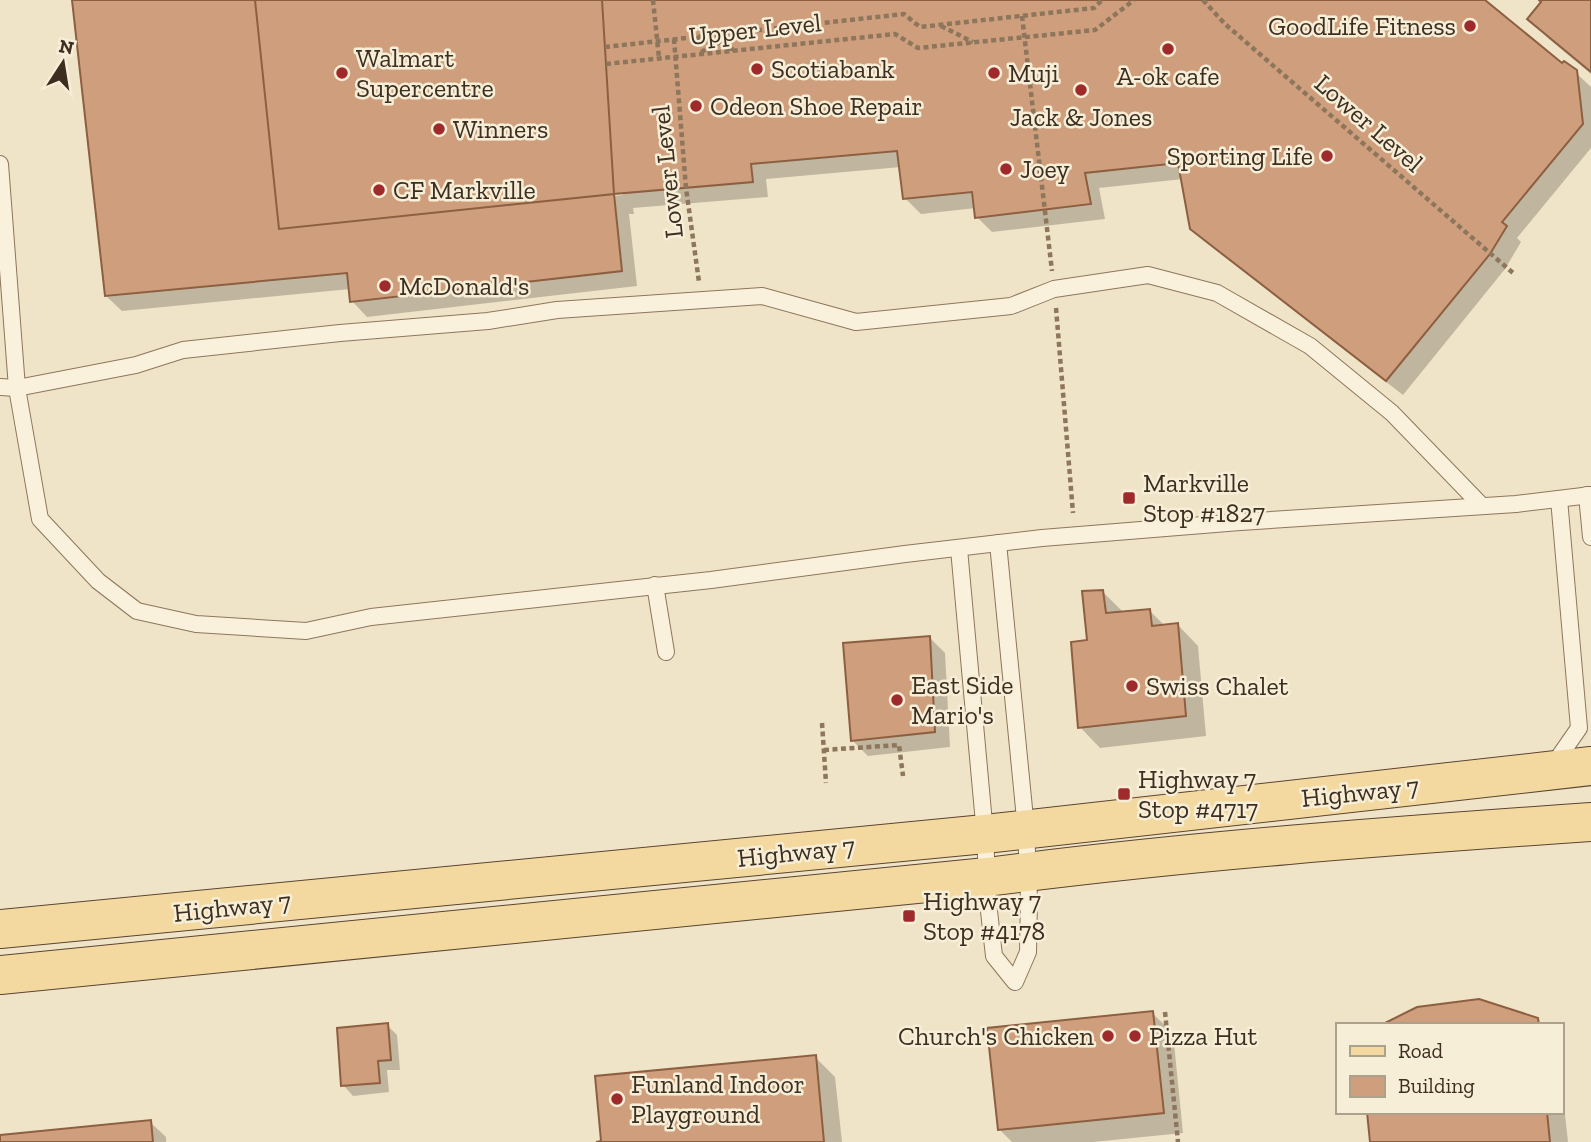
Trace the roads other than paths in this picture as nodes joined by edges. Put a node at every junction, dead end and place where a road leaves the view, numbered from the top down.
1 (0, 164) edge
2 (0, 387) edge
3 (17, 388) junction
4 (1589, 495) edge
5 (1559, 499) junction
6 (1482, 506) junction
7 (1591, 537) edge
8 (998, 543) junction
9 (959, 549) junction
10 (656, 586) junction
11 (666, 652) dead end
12 (1591, 766) edge
13 (1547, 772) junction
14 (1591, 822) edge
15 (1026, 829) junction
16 (985, 834) junction
17 (1028, 872) junction
18 (987, 877) junction
19 (0, 929) edge
20 (0, 975) edge

1 - 3 lane
2 - 3 lane
3 - 6 lane
3 - 10 lane
4 - 5 lane
4 - 7 lane
5 - 6 lane
5 - 13 lane
6 - 8 lane
8 - 9 lane
8 - 15 lane
9 - 10 lane
9 - 16 lane
10 - 11 lane
12 - 13 main road, Highway 7
13 - 15 main road, Highway 7
14 - 17 main road, Highway 7
15 - 16 main road, Highway 7
15 - 17 lane
16 - 18 lane
16 - 19 main road, Highway 7
17 - 18 main road, Highway 7
17 - 18 lane
18 - 20 main road, Highway 7

